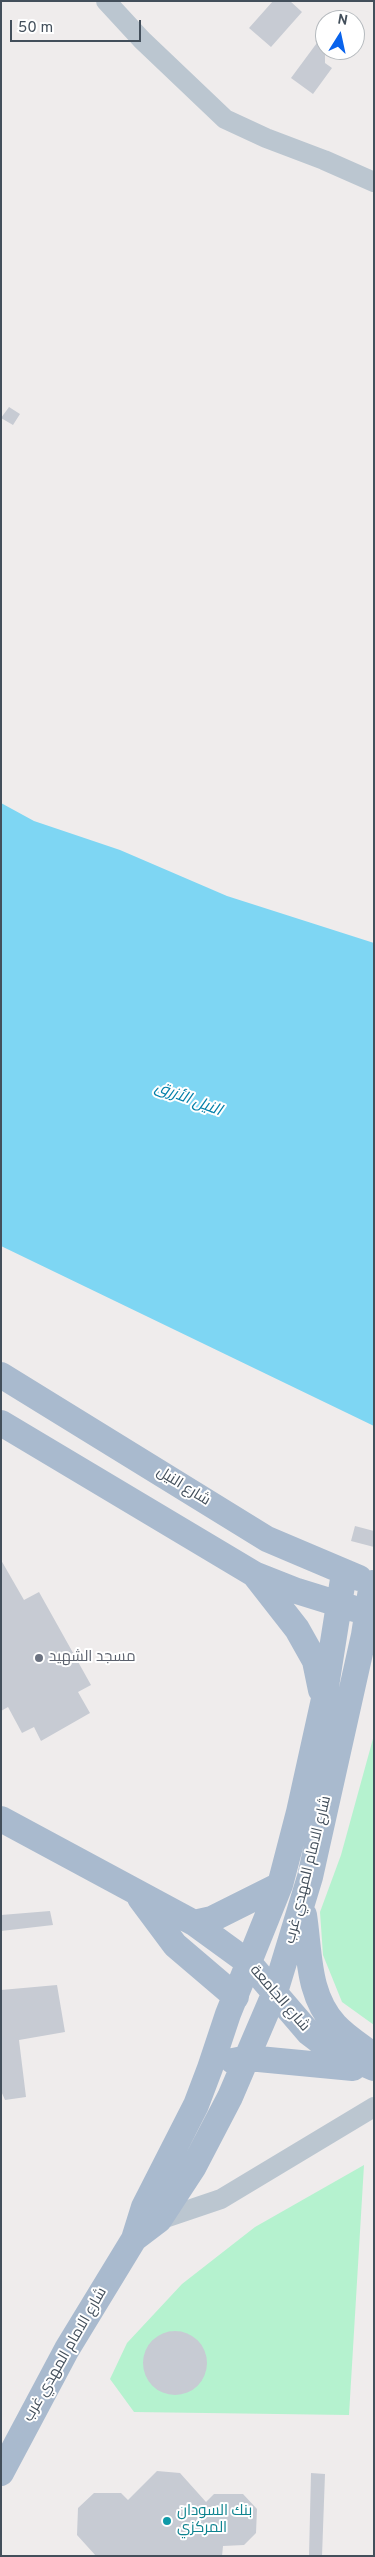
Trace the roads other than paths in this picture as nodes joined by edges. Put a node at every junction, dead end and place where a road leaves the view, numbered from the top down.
1 (106, 1) edge
2 (374, 182) edge
3 (1, 1375) edge
4 (73, 1419) junction
5 (1, 1423) edge
6 (54, 1454) junction
7 (344, 1573) junction
8 (254, 1574) junction
9 (373, 1583) edge
10 (340, 1604) junction
11 (371, 1613) edge
12 (374, 1669) edge
13 (353, 1687) junction
14 (324, 1699) junction
15 (1, 1819) edge
16 (280, 1885) junction
17 (137, 1893) junction
18 (302, 1907) junction
19 (194, 1923) junction
20 (249, 1963) junction
21 (275, 1992) junction
22 (236, 1997) junction
23 (374, 2056) edge
24 (248, 2058) junction
25 (210, 2068) junction
26 (374, 2069) edge
27 (374, 2107) edge
28 (159, 2220) junction
29 (134, 2239) junction
30 (1, 2473) edge

1 - 2 street
3 - 4 main road, شارع النيل
4 - 6 main road
4 - 7 main road, شارع النيل
5 - 6 main road
6 - 8 main road
7 - 9 main road, شارع النيل
7 - 10 main road, شارع الامام المهدي غرب
8 - 10 main road
8 - 14 main road
9 - 11 main road, شارع الامام المهدي غرب
10 - 11 main road
10 - 14 main road, شارع الامام المهدي غرب
11 - 13 main road, شارع الامام المهدي غرب
12 - 13 main road
13 - 18 main road, شارع الامام المهدي غرب
14 - 16 main road, شارع الامام المهدي غرب
15 - 17 main road, شارع الجامعة
16 - 19 main road
16 - 20 main road, شارع الامام المهدي غرب
17 - 19 main road, شارع الجامعة
17 - 22 main road, شارع الجامعة
18 - 21 main road, شارع الامام المهدي غرب
18 - 23 main road
19 - 20 main road, شارع الجامعة
20 - 21 main road, شارع الجامعة
20 - 22 main road, شارع الامام المهدي غرب
21 - 24 main road, شارع الامام المهدي غرب
21 - 26 main road, شارع الجامعة
22 - 25 main road, شارع الامام المهدي غرب
24 - 25 main road, شارع الجامعة
24 - 26 main road, شارع الجامعة
24 - 28 main road, شارع الامام المهدي غرب
25 - 29 main road, شارع الامام المهدي غرب
27 - 28 street
28 - 29 main road, شارع الامام المهدي غرب
29 - 30 main road, شارع الامام المهدي غرب

